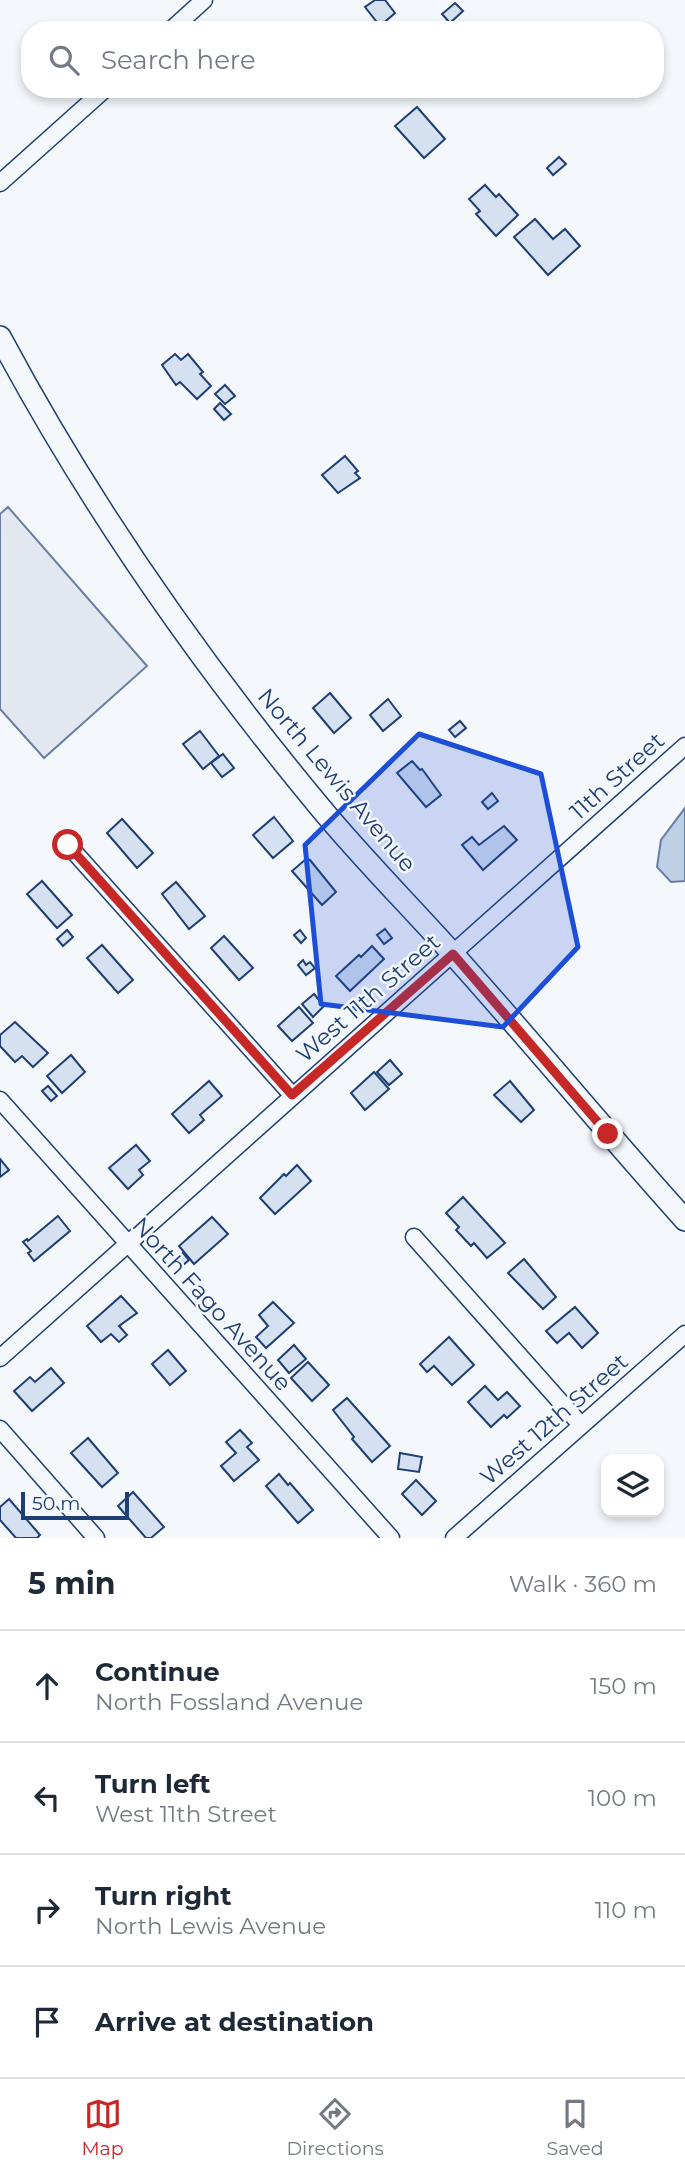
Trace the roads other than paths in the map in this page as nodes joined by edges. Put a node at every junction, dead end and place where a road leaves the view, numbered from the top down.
1 (204, 0) edge
2 (181, 21) edge
3 (95, 98) edge
4 (0, 183) edge
5 (0, 337) edge
6 (685, 746) edge
7 (579, 841) joint
8 (68, 845) dead end
9 (453, 954) junction
10 (292, 1095) junction
11 (0, 1100) edge
12 (685, 1220) edge
13 (414, 1237) dead end
14 (127, 1243) junction
15 (685, 1334) edge
16 (0, 1358) edge
17 (581, 1425) junction
18 (0, 1429) edge
19 (96, 1538) edge
20 (391, 1538) edge
21 (454, 1538) edge

1 - 2 street
3 - 4 street
5 - 9 main road, North Lewis Avenue
6 - 7 street, 11th Street
7 - 9 street, West 11th Street
8 - 10 street
9 - 10 street, West 11th Street
9 - 12 main road, North Lewis Avenue
10 - 14 street, West 11th Street
11 - 14 street, North Fago Avenue
13 - 17 street
14 - 16 street, West 11th Street
14 - 20 street, North Fago Avenue
15 - 17 street, West 12th Street
17 - 21 street, West 12th Street
18 - 19 street

